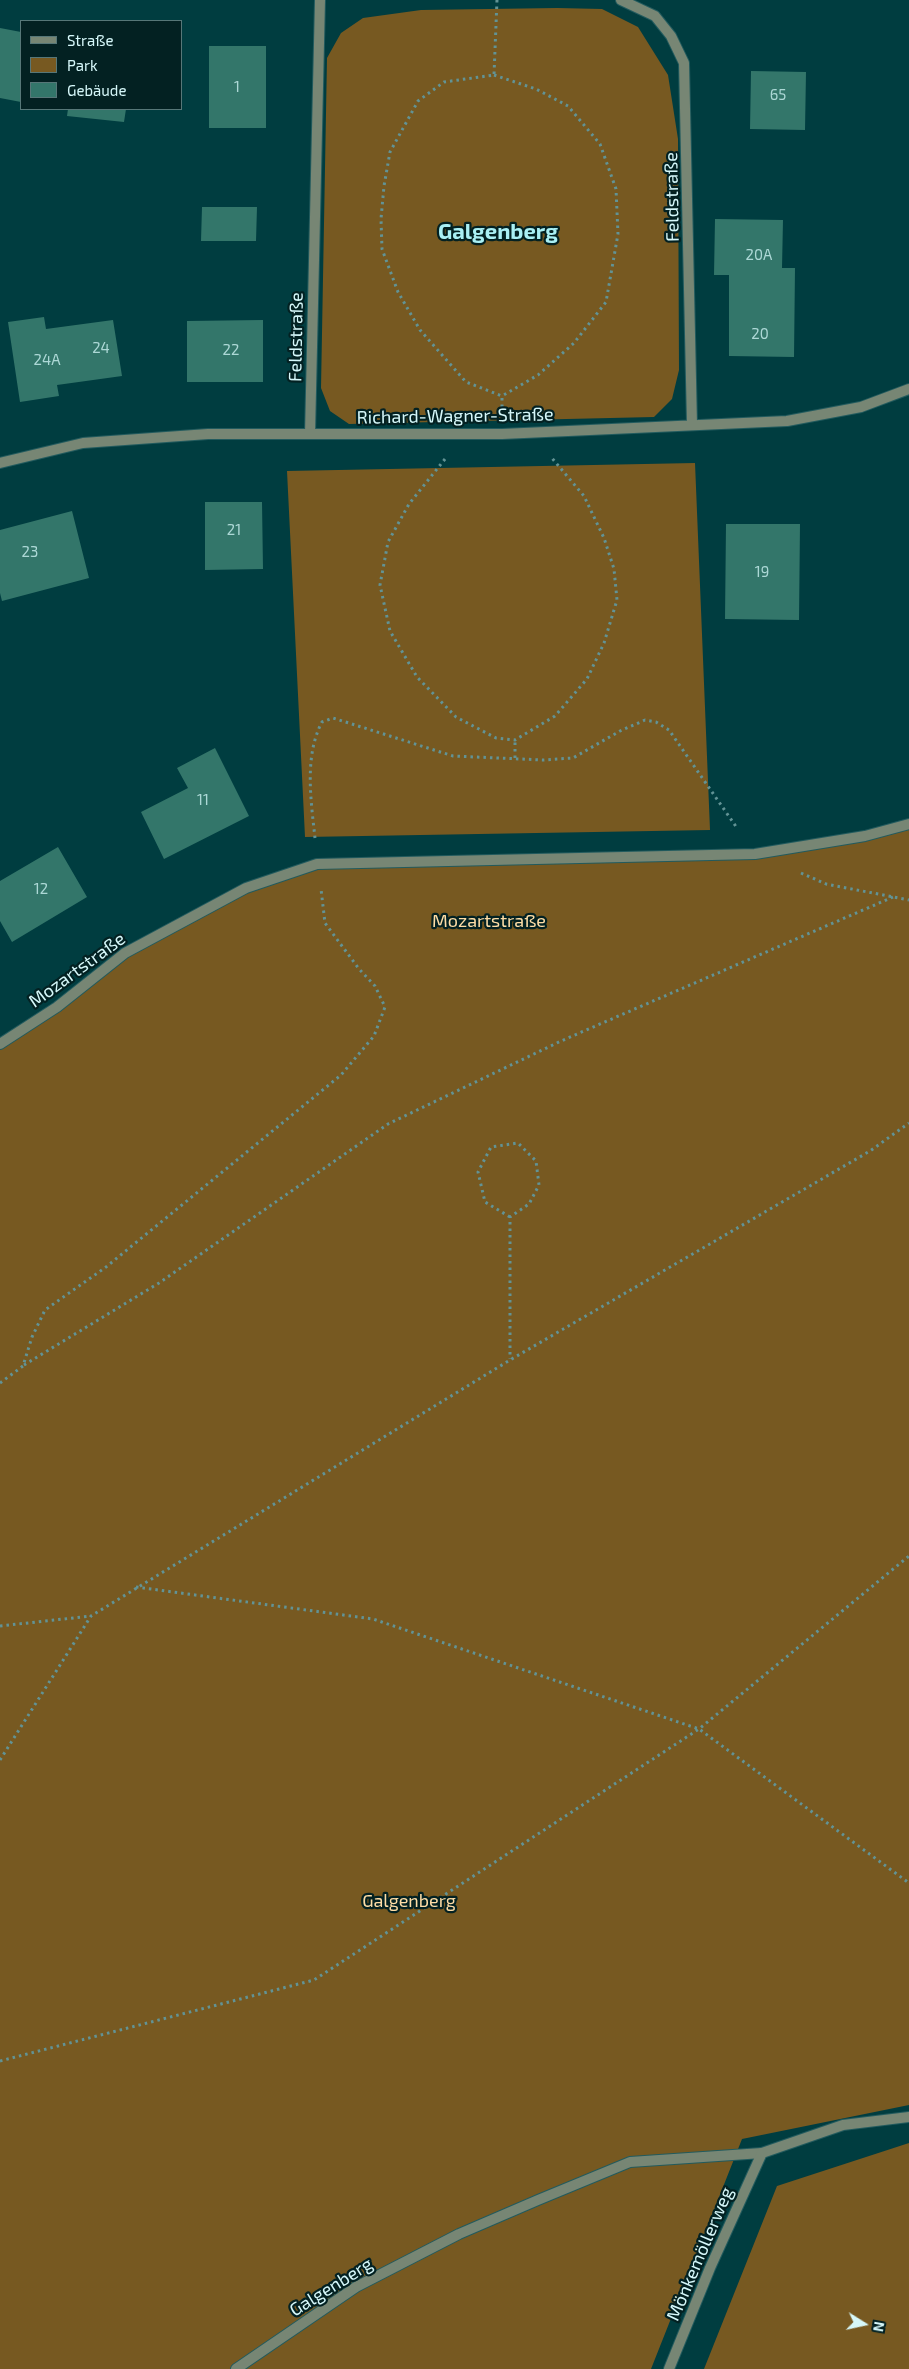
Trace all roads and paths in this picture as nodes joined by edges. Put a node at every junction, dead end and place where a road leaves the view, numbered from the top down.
1 (320, 0) edge
2 (497, 0) edge
3 (621, 0) edge
4 (494, 75) junction
5 (909, 389) edge
6 (502, 396) junction
7 (692, 424) junction
8 (530, 433) junction
9 (310, 434) junction
10 (467, 434) junction
11 (502, 434) junction
12 (0, 462) edge
13 (515, 740) junction
14 (515, 758) junction
15 (909, 824) edge
16 (755, 854) junction
17 (318, 864) junction
18 (799, 872) dead end
19 (894, 896) junction
20 (909, 900) edge
21 (0, 1044) edge
22 (909, 1123) edge
23 (510, 1217) junction
24 (510, 1360) junction
25 (23, 1366) junction
26 (0, 1383) edge
27 (909, 1556) edge
28 (136, 1587) junction
29 (91, 1616) junction
30 (0, 1626) edge
31 (699, 1729) junction
32 (0, 1760) edge
33 (909, 1884) edge
34 (0, 2061) edge
35 (909, 2117) edge
36 (762, 2153) junction
37 (236, 2369) edge
38 (669, 2369) edge

1 - 9 street, Feldstraße
2 - 4 path
3 - 7 street, Feldstraße
4 - 6 path
4 - 6 path
5 - 7 street, Richard-Wagner-Straße
6 - 11 path
7 - 8 street, Richard-Wagner-Straße
8 - 11 street, Richard-Wagner-Straße
8 - 13 path
9 - 10 street, Richard-Wagner-Straße
9 - 12 street, Richard-Wagner-Straße
10 - 11 street, Richard-Wagner-Straße
10 - 13 path
13 - 14 path
14 - 16 path
14 - 17 path
15 - 16 street, Mozartstraße
16 - 17 street, Mozartstraße
17 - 21 street, Mozartstraße
17 - 25 path
18 - 19 path
19 - 20 path
19 - 25 path
22 - 24 path
23 - 23 path
23 - 24 path
24 - 28 path
25 - 26 path
27 - 31 path
28 - 29 path
28 - 31 path
29 - 30 path
29 - 32 path
31 - 33 path
31 - 34 path
35 - 36 street, Galgenberg
36 - 37 street, Galgenberg
36 - 38 street, Mönkemöllerweg

